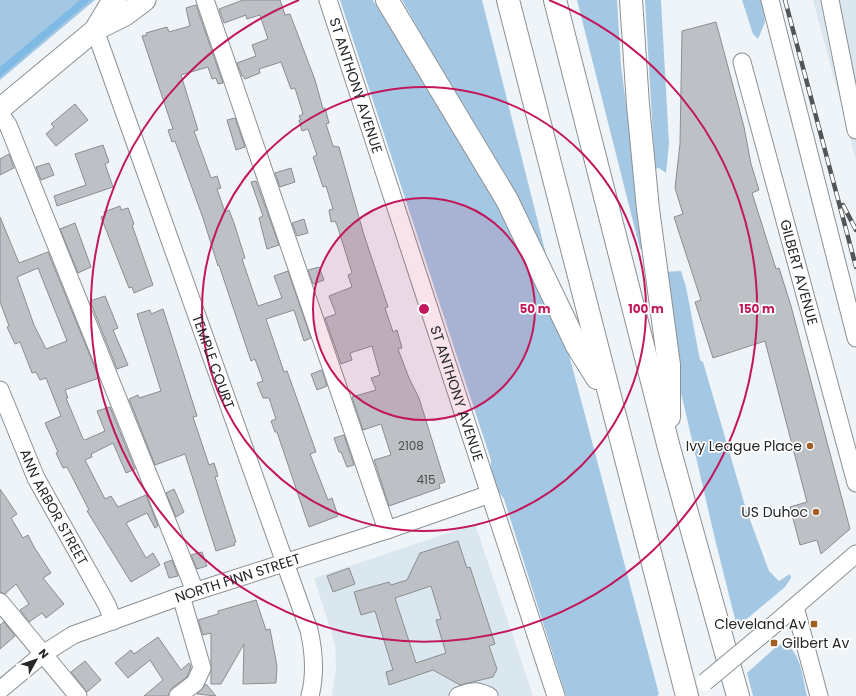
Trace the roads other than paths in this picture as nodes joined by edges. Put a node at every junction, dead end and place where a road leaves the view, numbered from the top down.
1 (116, 0) edge
2 (145, 0) edge
3 (205, 0) edge
4 (328, 0) edge
5 (387, 0) edge
6 (508, 0) edge
7 (555, 0) edge
8 (631, 0) edge
9 (770, 0) edge
10 (830, 0) edge
11 (95, 30) junction
12 (742, 62) dead end
13 (0, 109) edge
14 (0, 114) edge
15 (856, 130) edge
16 (856, 338) edge
17 (0, 390) edge
18 (609, 398) junction
19 (669, 448) junction
20 (856, 483) edge
21 (490, 494) junction
22 (387, 530) junction
23 (856, 554) edge
24 (285, 563) junction
25 (188, 594) junction
26 (0, 602) edge
27 (795, 607) junction
28 (113, 621) junction
29 (42, 654) junction
30 (0, 690) edge
31 (78, 696) edge
32 (178, 696) edge
33 (310, 696) edge
34 (458, 696) edge
35 (489, 696) edge
36 (556, 696) edge
37 (687, 696) edge
38 (738, 696) edge
39 (819, 696) edge

1 - 11 main road
2 - 11 main road
3 - 22 street
4 - 21 street, ST ANTHONY AVENUE
5 - 18 highway
6 - 18 highway
7 - 19 highway
8 - 19 highway
9 - 16 street
10 - 15 street
11 - 13 main road
11 - 24 street, TEMPLE COURT
12 - 20 street, GILBERT AVENUE
14 - 25 street
17 - 28 street, ANN ARBOR STREET
18 - 37 highway
19 - 38 highway
21 - 22 street, NORTH FINN STREET
21 - 36 street, ST ANTHONY AVENUE
22 - 24 street, NORTH FINN STREET
23 - 27 street
24 - 25 street, NORTH FINN STREET
24 - 33 street, TEMPLE COURT
25 - 28 street, NORTH FINN STREET
25 - 32 street
26 - 29 street
27 - 37 street, bridge
27 - 39 street
28 - 29 street, NORTH FINN STREET
29 - 30 street, NORTH FINN STREET
29 - 31 street
34 - 35 street

